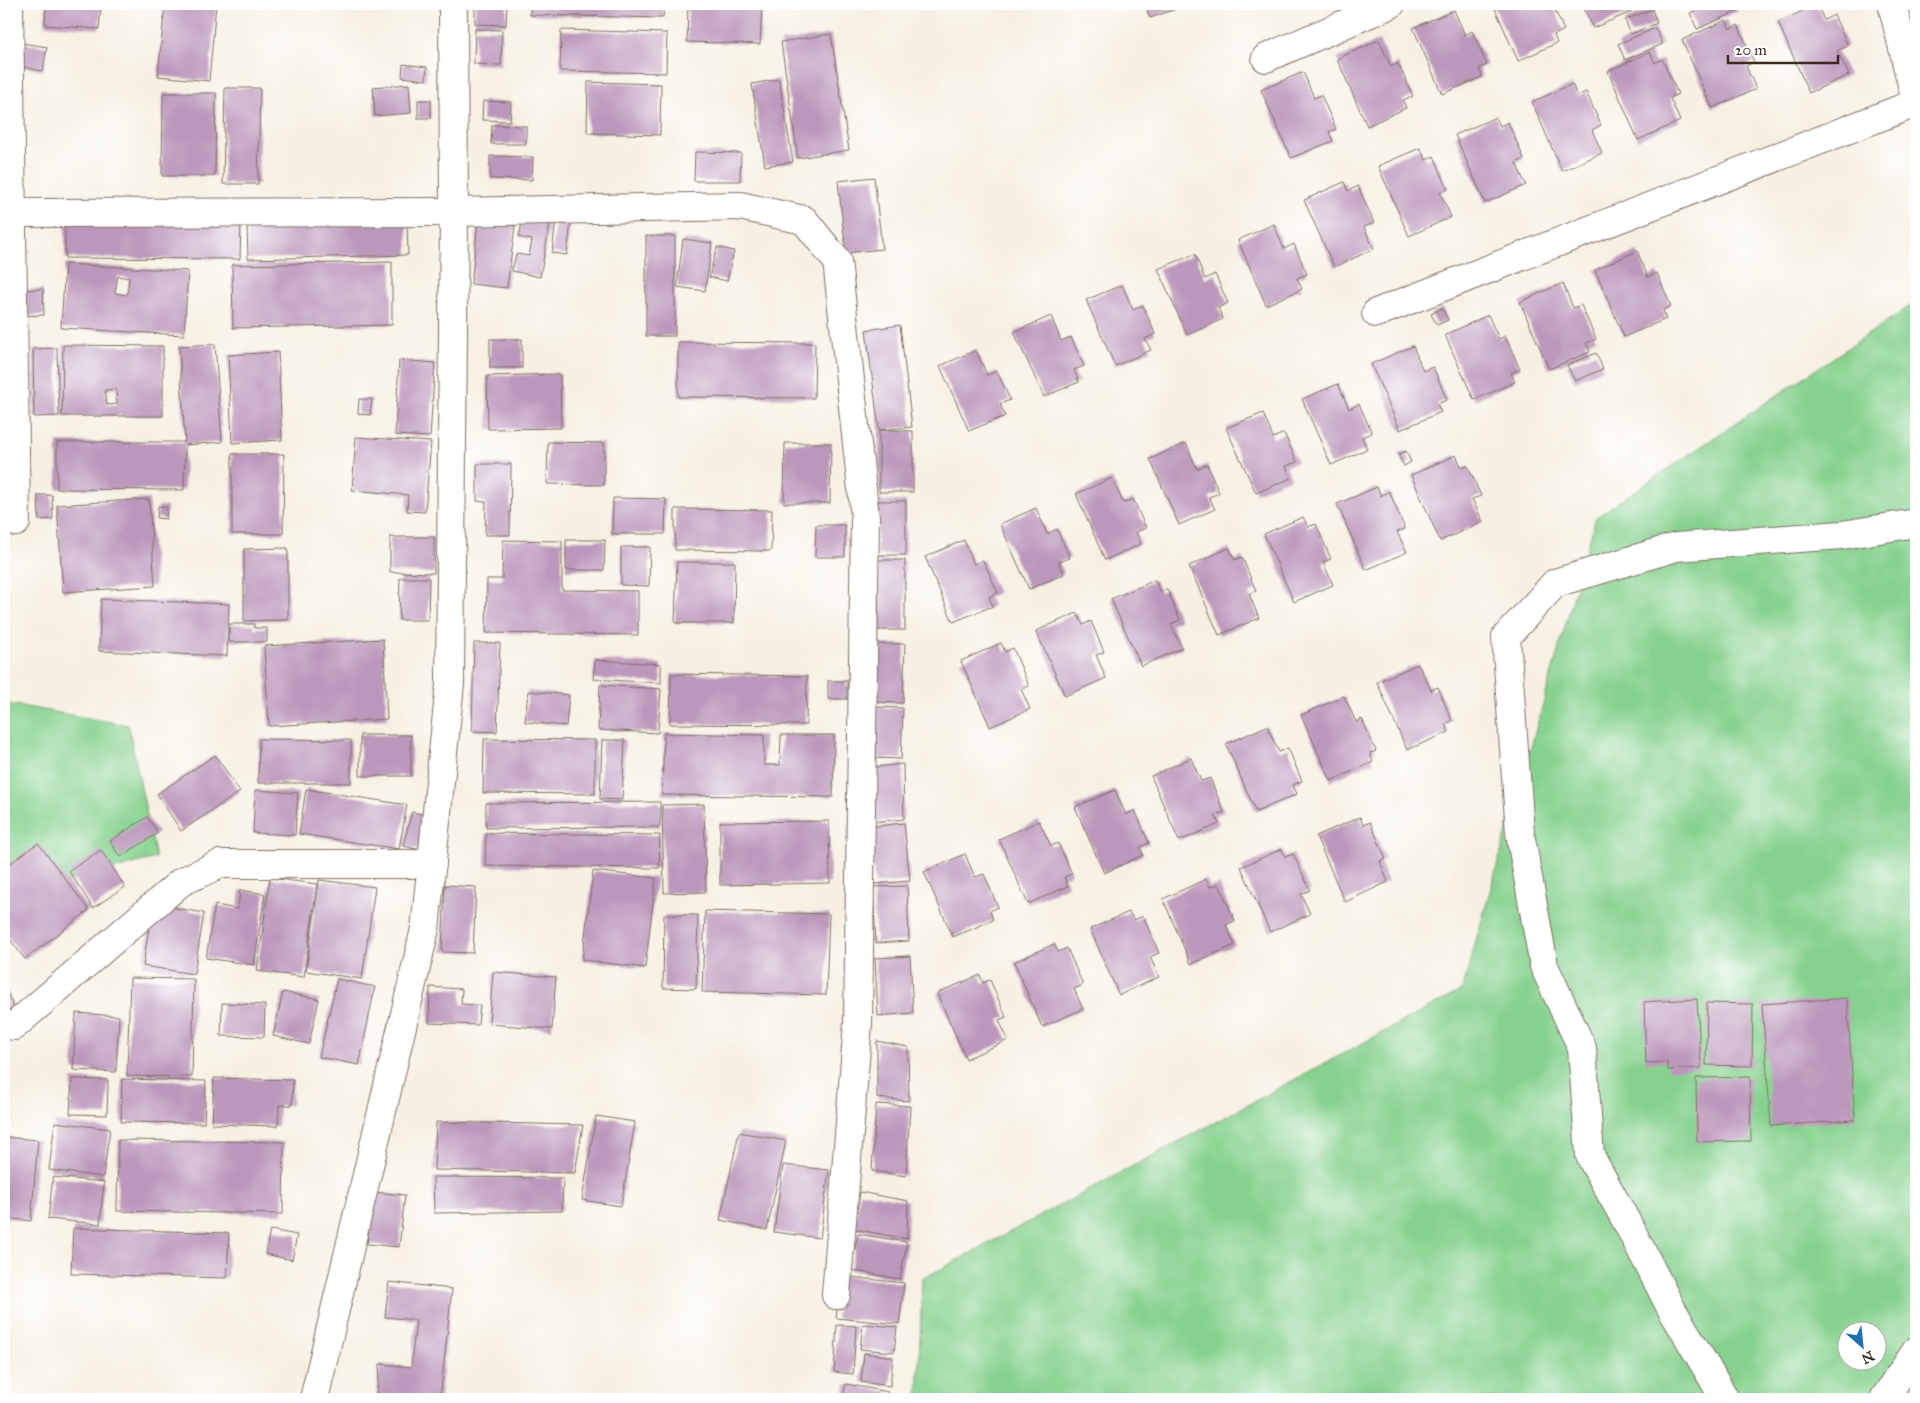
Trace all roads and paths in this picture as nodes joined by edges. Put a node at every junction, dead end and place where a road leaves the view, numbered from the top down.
1 (9, 4) edge
2 (453, 4) edge
3 (1391, 4) edge
4 (1901, 15) edge
5 (1266, 58) dead end
6 (1916, 102) edge
7 (8, 212) edge
8 (454, 212) junction
9 (1376, 313) dead end
10 (16, 522) dead end
11 (1916, 523) edge
12 (432, 864) junction
13 (14, 1026) dead end
14 (836, 1295) dead end
15 (1916, 1351) edge
16 (314, 1399) edge
17 (1725, 1399) edge
18 (1884, 1399) edge

1 - 7 street
2 - 8 street
3 - 5 street
4 - 6 street
6 - 9 street
7 - 8 street
7 - 10 street
8 - 12 street
8 - 14 street
11 - 17 street
12 - 13 street
12 - 16 street
15 - 18 street

